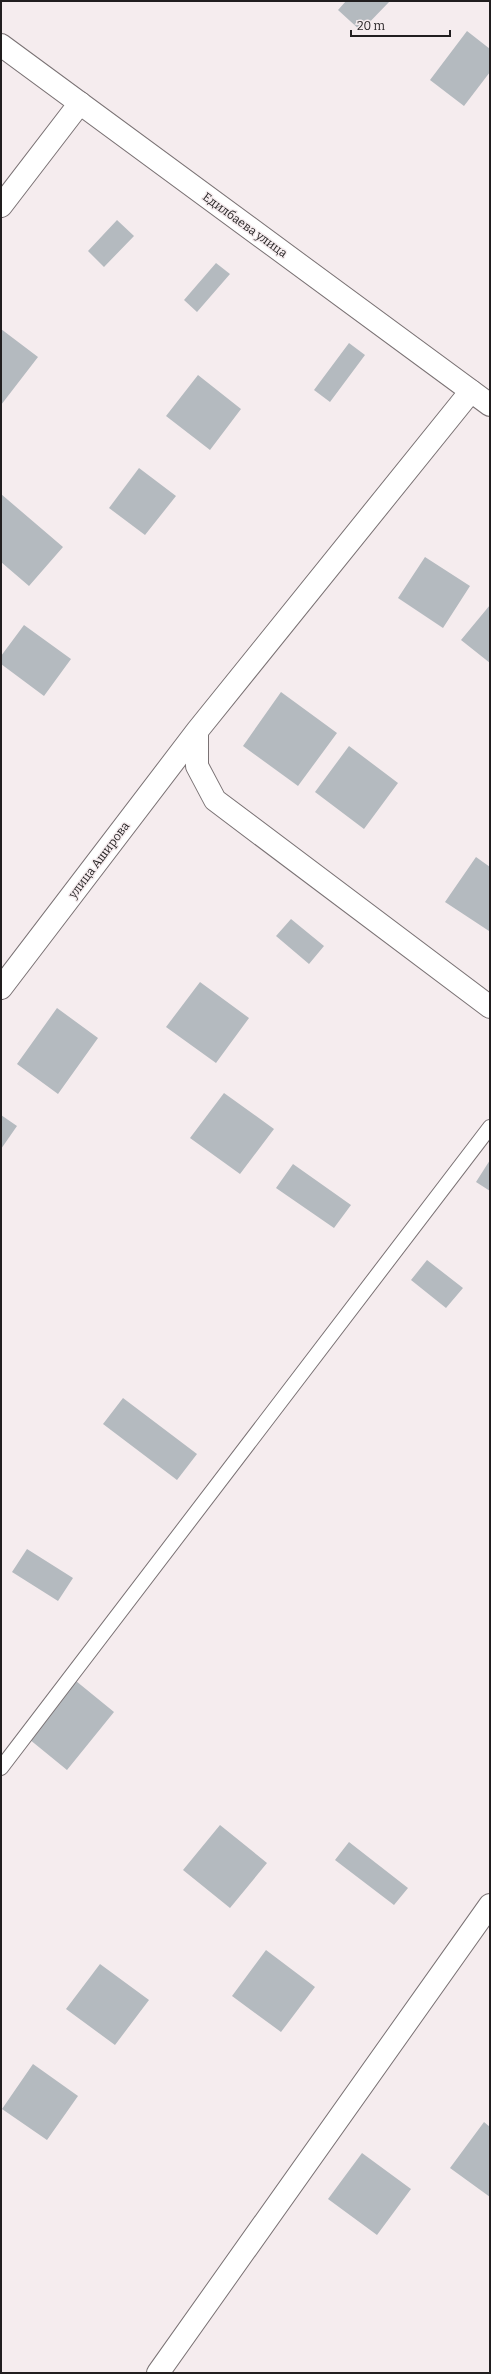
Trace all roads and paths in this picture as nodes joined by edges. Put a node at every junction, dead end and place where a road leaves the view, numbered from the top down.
1 (1, 45) edge
2 (80, 103) junction
3 (1, 206) edge
4 (472, 391) junction
5 (490, 405) edge
6 (196, 732) junction
7 (1, 988) edge
8 (490, 1007) edge
9 (490, 1127) edge
10 (1, 1768) edge
11 (490, 1905) edge
12 (158, 2373) edge

1 - 2 street, Едилбаева улица
2 - 3 street
2 - 4 street, Едилбаева улица
4 - 5 street, Едилбаева улица
4 - 6 street, улица Аширова
6 - 7 street, улица Аширова
6 - 8 street
9 - 10 lane
11 - 12 street

